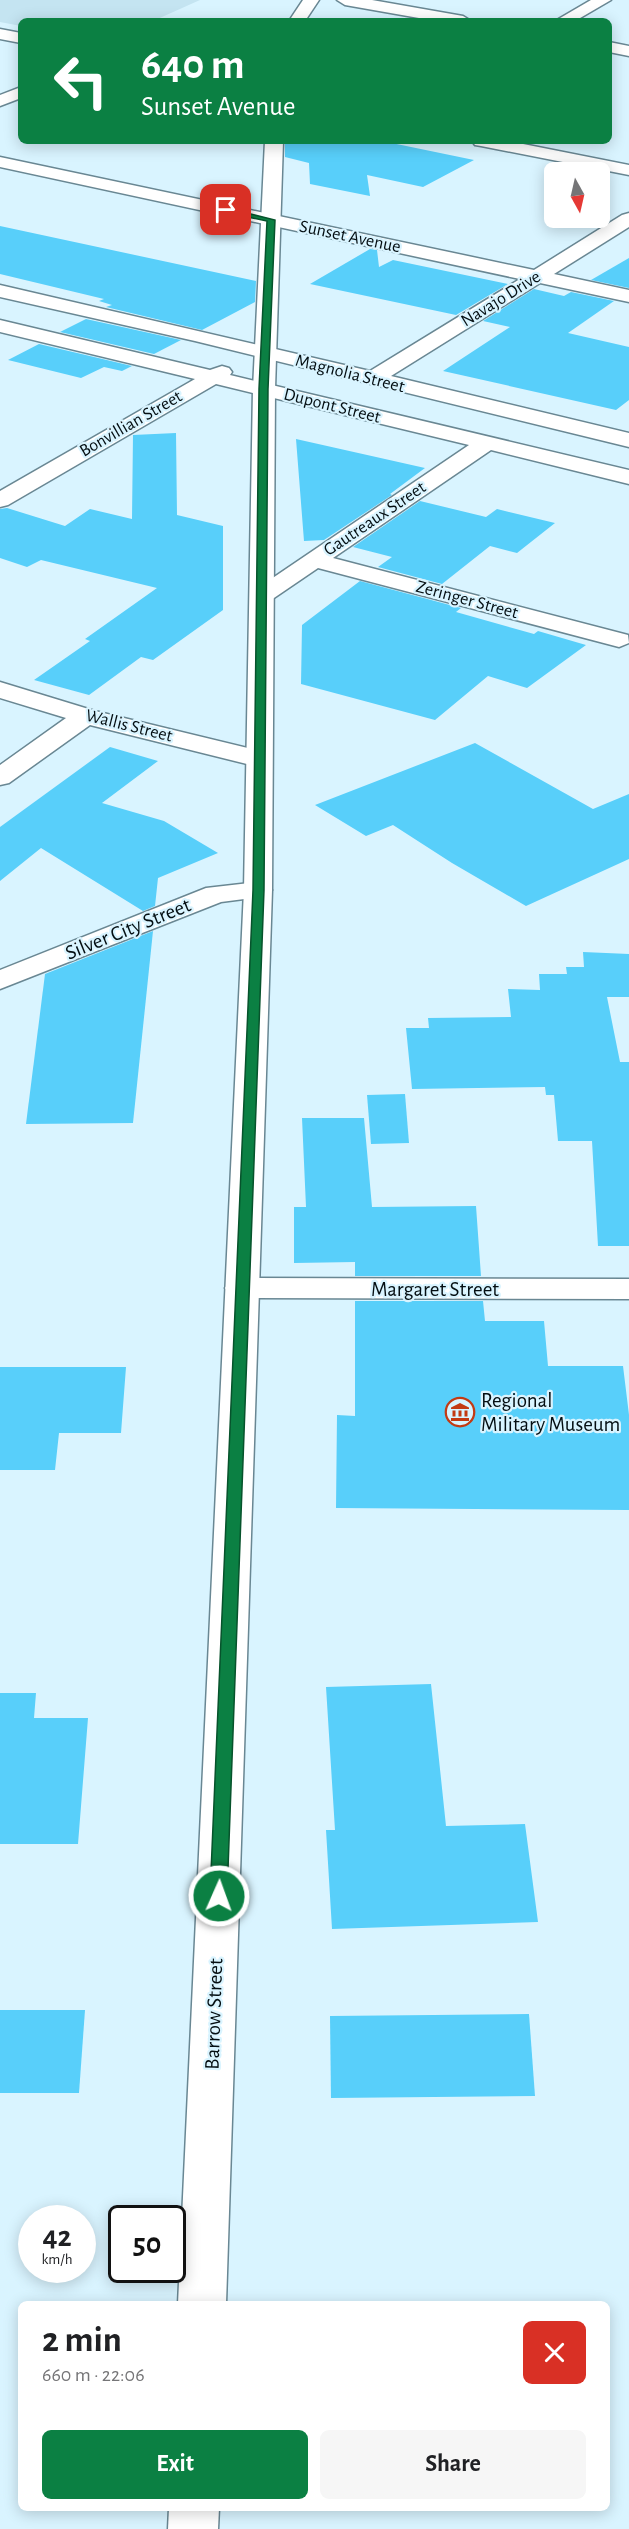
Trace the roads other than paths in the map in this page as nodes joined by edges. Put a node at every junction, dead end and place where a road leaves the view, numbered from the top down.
1 (310, 0) edge
2 (345, 0) edge
3 (603, 0) edge
4 (299, 18) edge
5 (446, 18) edge
6 (569, 18) edge
7 (0, 34) edge
8 (18, 37) edge
9 (0, 47) edge
10 (612, 48) edge
11 (18, 50) edge
12 (629, 51) edge
13 (18, 93) edge
14 (0, 101) edge
15 (274, 144) edge
16 (496, 144) edge
17 (572, 144) edge
18 (629, 155) edge
19 (0, 162) edge
20 (629, 170) edge
21 (629, 219) edge
22 (271, 220) junction
23 (537, 277) junction
24 (0, 291) edge
25 (629, 296) edge
26 (0, 326) edge
27 (265, 353) junction
28 (211, 377) junction
29 (372, 379) junction
30 (264, 389) junction
31 (629, 440) edge
32 (487, 443) junction
33 (629, 477) edge
34 (0, 500) edge
35 (314, 560) junction
36 (262, 594) junction
37 (619, 640) dead end
38 (0, 690) edge
39 (86, 716) junction
40 (259, 759) junction
41 (0, 777) edge
42 (258, 890) junction
43 (0, 980) edge
44 (242, 1288) junction
45 (629, 1289) edge
46 (202, 2301) edge
47 (194, 2511) edge
48 (193, 2529) edge

1 - 4 street
2 - 5 street
3 - 6 street
7 - 8 street
9 - 11 street
10 - 12 street
13 - 14 street
15 - 22 street, Barrow Street
16 - 20 street
17 - 18 street
19 - 22 street, Sunset Avenue
21 - 23 street, Navajo Drive
22 - 23 street, Sunset Avenue
22 - 27 street, Barrow Street
23 - 25 street, Sunset Avenue
23 - 29 street, Navajo Drive
24 - 27 street, Magnolia Street
26 - 28 street, Dupont Street
27 - 28 street, Bonvillian Street
27 - 29 street, Magnolia Street
27 - 30 street, Barrow Street
28 - 30 street, Dupont Street
28 - 34 street, Bonvillian Street
29 - 31 street, Magnolia Street
30 - 32 street, Dupont Street
30 - 36 street, Barrow Street
32 - 33 street, Dupont Street
32 - 35 street, Gautreaux Street
35 - 36 street, Gautreaux Street
35 - 37 street, Zeringer Street
36 - 40 street, Barrow Street
38 - 39 street, Wallis Street
39 - 40 street, Wallis Street
39 - 41 street
40 - 42 street, Barrow Street
42 - 43 street, Silver City Street
42 - 44 street, Barrow Street
44 - 45 street, Margaret Street
44 - 46 street, Barrow Street
47 - 48 street

